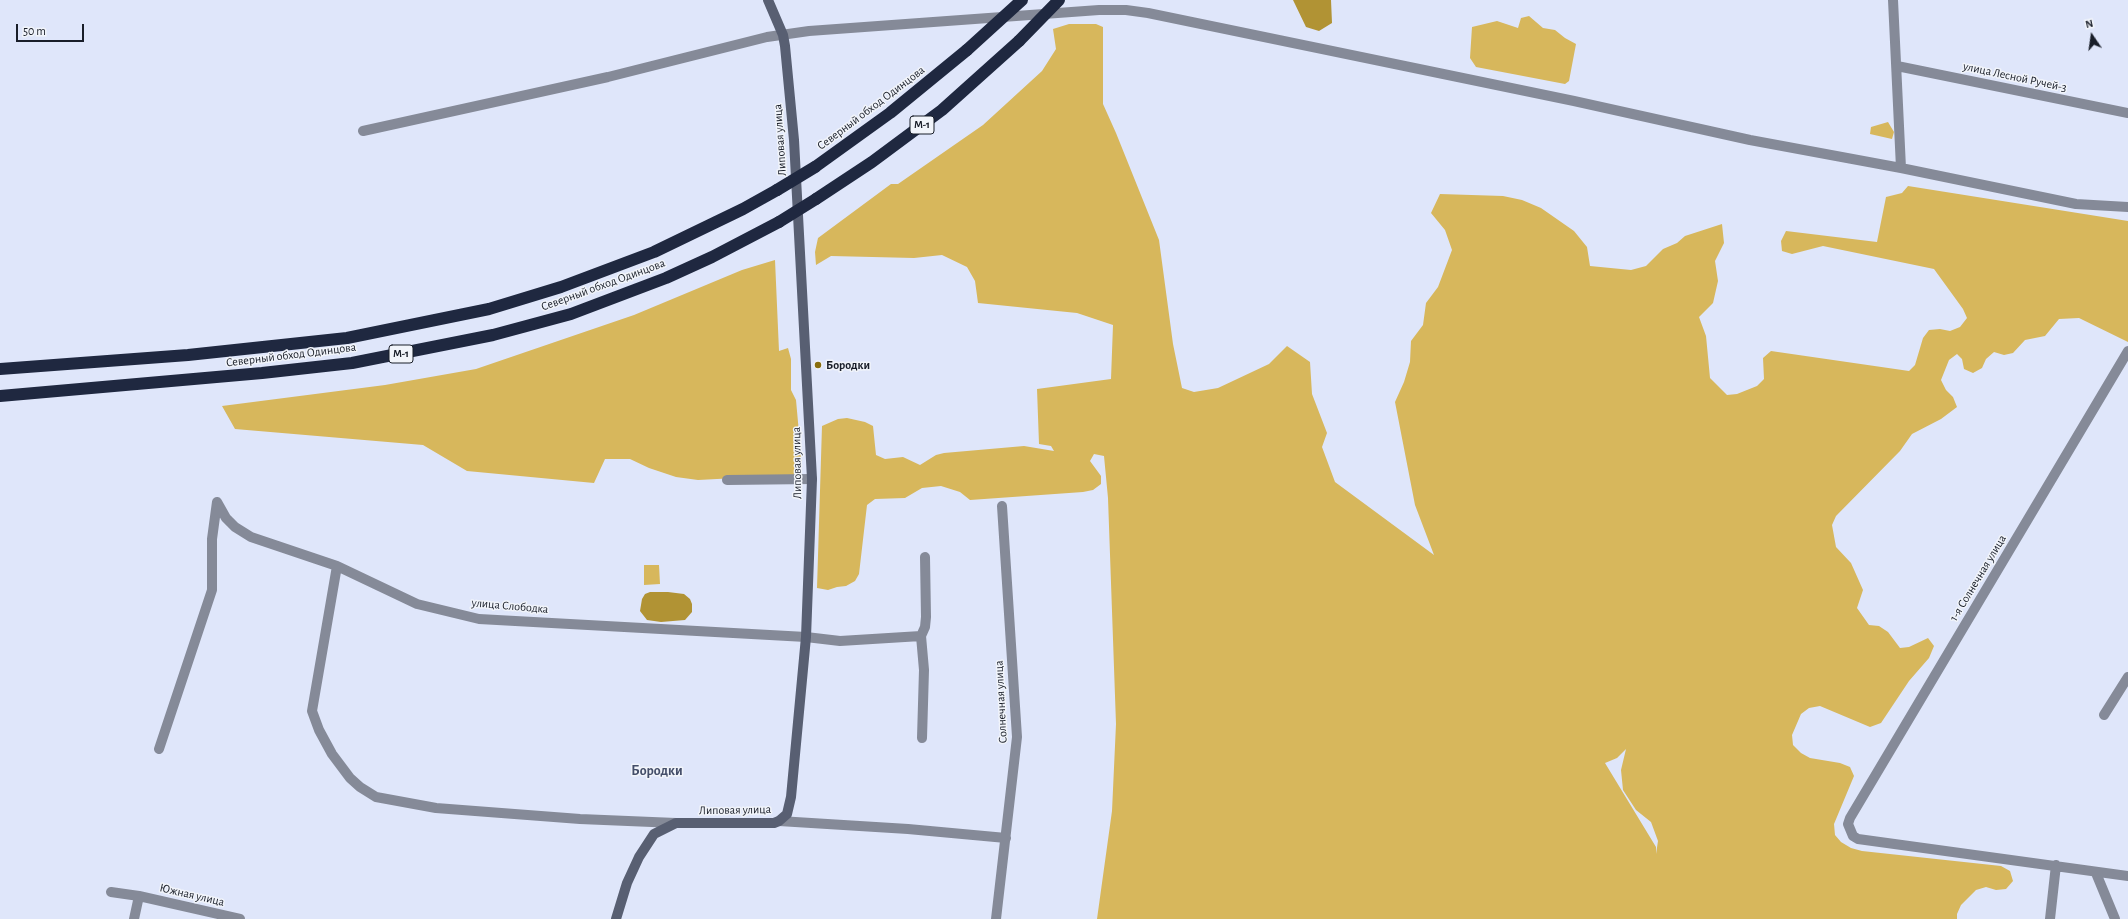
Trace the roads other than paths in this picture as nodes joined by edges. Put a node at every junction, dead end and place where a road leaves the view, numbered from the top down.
1 (768, 0) edge
2 (1022, 0) edge
3 (1059, 0) edge
4 (1893, 0) edge
5 (783, 35) junction
6 (1897, 66) junction
7 (2128, 113) edge
8 (363, 131) dead end
9 (1901, 168) junction
10 (2128, 207) edge
11 (2128, 351) edge
12 (0, 369) edge
13 (0, 396) edge
14 (812, 479) junction
15 (727, 480) dead end
16 (1002, 506) dead end
17 (925, 557) dead end
18 (337, 566) junction
19 (921, 636) junction
20 (806, 637) junction
21 (2128, 677) edge
22 (2104, 715) dead end
23 (922, 738) dead end
24 (159, 749) dead end
25 (779, 822) junction
26 (676, 823) junction
27 (1006, 838) junction
28 (2056, 866) junction
29 (2096, 873) junction
30 (2128, 876) edge
31 (111, 892) dead end
32 (139, 896) junction
33 (134, 919) edge
34 (240, 919) edge
35 (616, 919) edge
36 (996, 919) edge
37 (2050, 919) edge
38 (2115, 919) edge

1 - 5 street, Липовая улица
2 - 12 highway, Северный обход Одинцова / М-1, bridge
3 - 13 highway, Северный обход Одинцова / М-1, bridge
4 - 6 street
5 - 8 street
5 - 9 street
5 - 14 street, Липовая улица
6 - 7 street, улица Лесной Ручей-3
6 - 9 street
9 - 10 street
11 - 28 street, 1-я Солнечная улица
14 - 15 street
14 - 20 street, Липовая улица
16 - 27 street, Солнечная улица
17 - 19 street
18 - 20 street, улица Слободка
18 - 24 street, улица Слободка
18 - 26 street
19 - 20 street, улица Слободка
19 - 23 street
20 - 25 street, Липовая улица
21 - 22 street
25 - 26 street, Липовая улица
25 - 27 street
26 - 35 street
27 - 36 street, Солнечная улица
28 - 29 street
28 - 37 street
29 - 30 street
29 - 38 street
31 - 32 street, Южная улица
32 - 33 street
32 - 34 street, Южная улица

